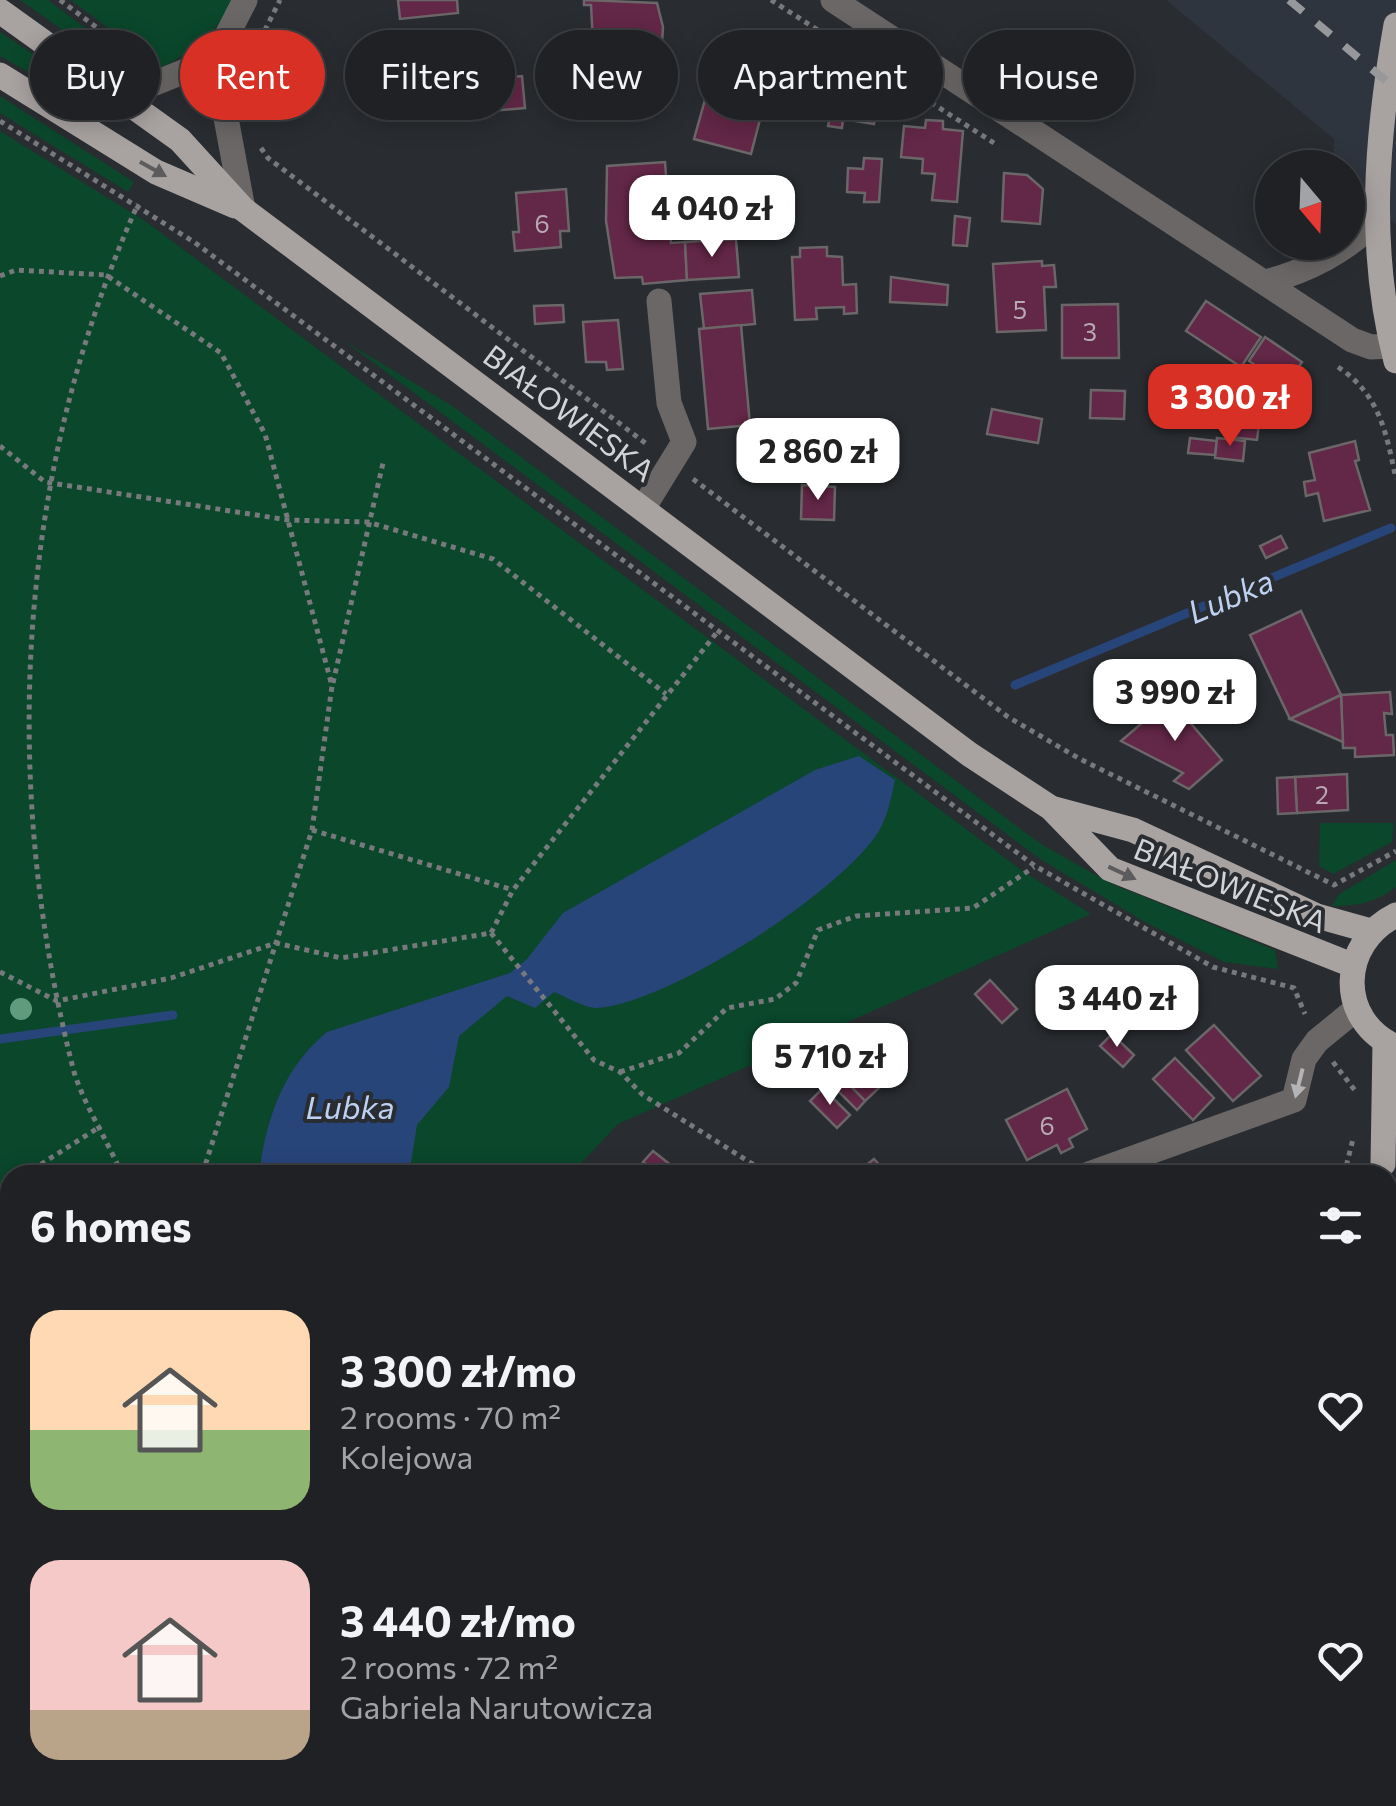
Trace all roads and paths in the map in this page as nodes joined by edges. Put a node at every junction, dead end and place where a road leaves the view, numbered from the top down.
1 (60, 0) edge
2 (245, 0) edge
3 (280, 0) edge
4 (771, 0) edge
5 (833, 0) edge
6 (0, 11) edge
7 (1396, 25) edge
8 (100, 30) edge
9 (230, 30) edge
10 (265, 30) edge
11 (30, 32) edge
12 (0, 75) edge
13 (30, 92) edge
14 (77, 120) edge
15 (152, 120) edge
16 (226, 120) edge
17 (0, 122) edge
18 (258, 145) dead end
19 (1003, 148) dead end
20 (138, 204) junction
21 (243, 209) junction
22 (1376, 222) junction
23 (106, 275) junction
24 (0, 276) edge
25 (1266, 282) junction
26 (659, 302) dead end
27 (1394, 354) edge
28 (1326, 359) dead end
29 (0, 446) edge
30 (383, 464) dead end
31 (674, 465) junction
32 (1396, 479) edge
33 (45, 482) junction
34 (644, 507) junction
35 (288, 520) junction
36 (368, 522) junction
37 (718, 631) junction
38 (332, 686) junction
39 (666, 694) junction
40 (1051, 808) junction
41 (312, 830) junction
42 (1396, 851) edge
43 (1035, 866) junction
44 (512, 890) junction
45 (1396, 915) edge
46 (1371, 931) junction
47 (491, 934) junction
48 (276, 943) junction
49 (1352, 965) junction
50 (0, 972) edge
51 (57, 1001) junction
52 (1356, 1008) junction
53 (1317, 1041) junction
54 (1390, 1045) edge
55 (620, 1072) junction
56 (1362, 1096) dead end
57 (101, 1126) junction
58 (1386, 1161) edge
59 (40, 1165) edge
60 (118, 1165) edge
61 (205, 1165) edge
62 (754, 1165) edge
63 (1114, 1165) edge

1 - 8 path
2 - 9 street
3 - 10 path
4 - 19 path
5 - 25 street
6 - 11 main road, BIAŁOWIESKA
7 - 22 main road
12 - 13 main road, BIAŁOWIESKA
14 -> 21 main road, BIAŁOWIESKA
15 - 21 main road, BIAŁOWIESKA
16 - 21 street
17 - 20 path
18 - 31 path
20 - 23 path
20 - 37 path
21 - 34 main road, BIAŁOWIESKA
22 - 25 street
22 - 27 main road
23 - 24 path
23 - 33 path
23 - 35 path
25 - 27 street
26 - 31 street
28 - 32 path
29 - 33 path
30 - 36 path
31 - 34 street
31 - 42 path
33 - 35 path
33 - 51 path
34 - 40 main road, BIAŁOWIESKA
35 - 36 path
35 - 38 path
36 - 38 path
36 - 39 path
37 - 39 path
37 - 43 path
38 - 41 path
39 - 44 path
40 - 46 main road, BIAŁOWIESKA
40 -> 49 main road, BIAŁOWIESKA
41 - 44 path
41 - 48 path
43 - 53 path
43 - 55 path
44 - 47 path
45 - 46 main road
46 - 49 main road
47 - 48 path
47 - 55 path
48 - 51 path
48 - 61 path
49 - 52 main road
50 - 51 path
51 - 57 path
52 - 53 street
52 - 54 main road
53 - 56 path
53 -> 63 street
54 - 58 main road
55 - 62 path
57 - 59 path
57 - 60 path

